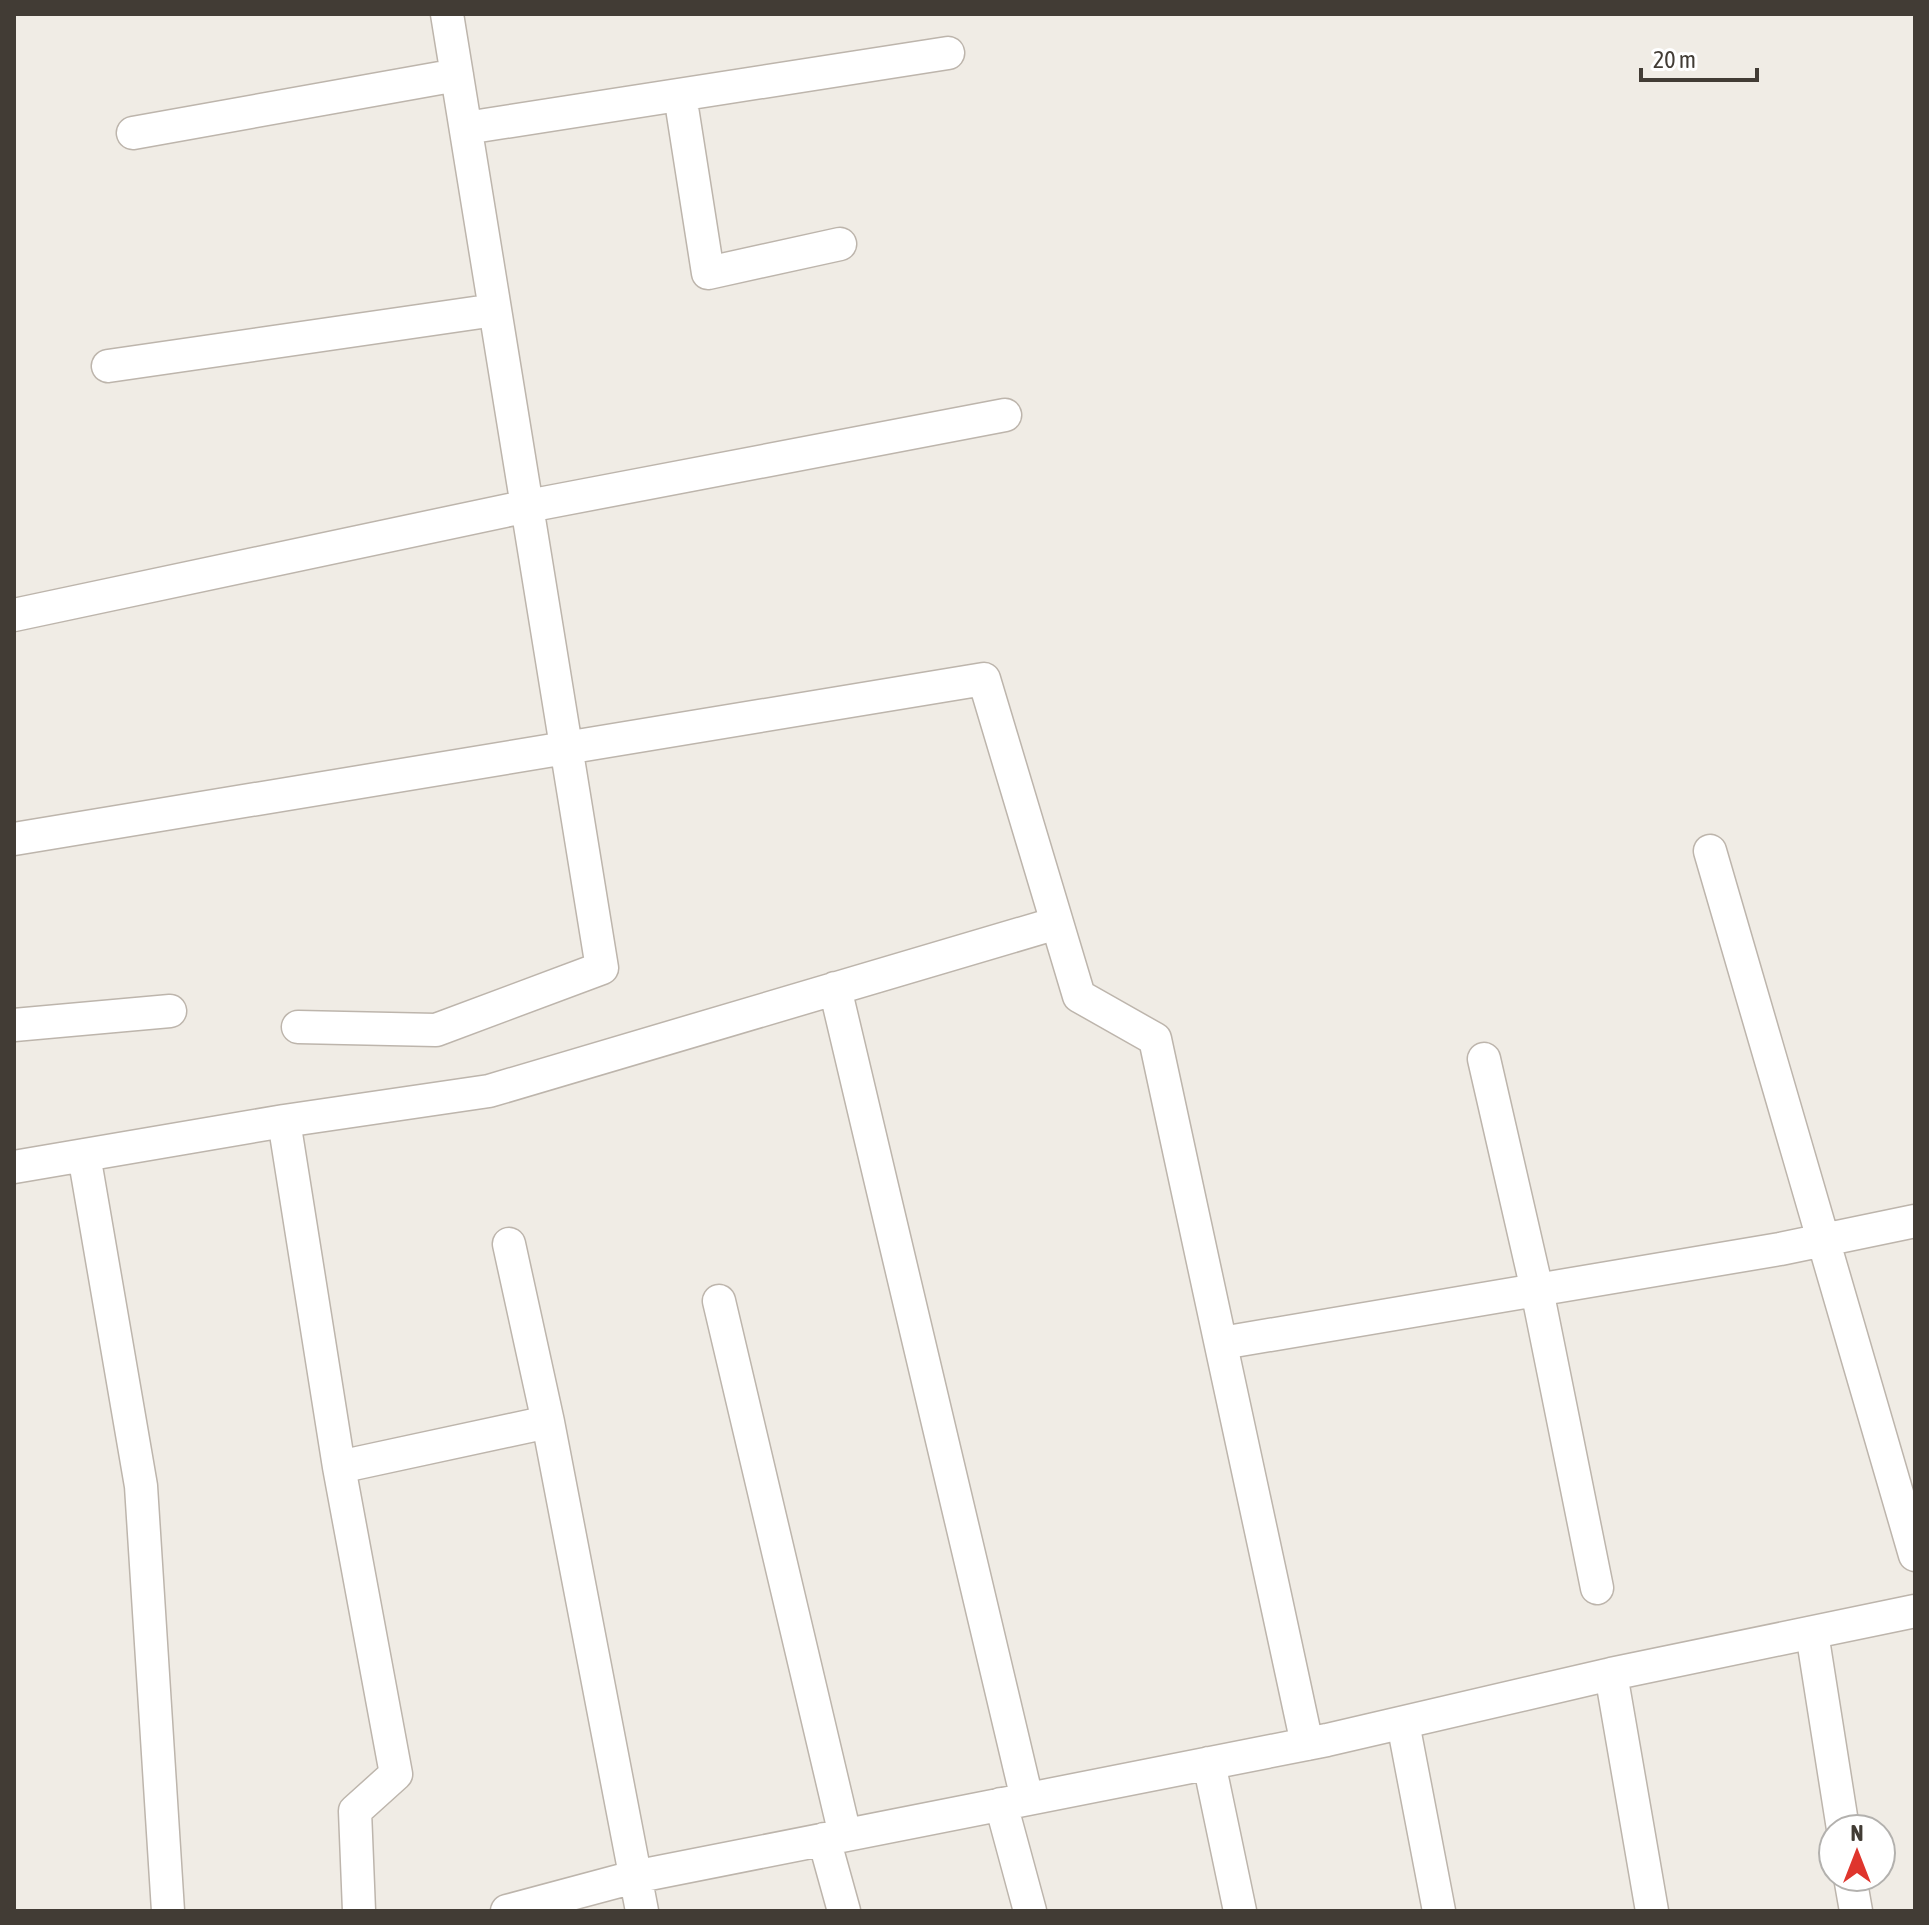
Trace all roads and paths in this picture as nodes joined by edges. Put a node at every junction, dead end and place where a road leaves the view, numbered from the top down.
1 (447, 14) edge
2 (948, 53) dead end
3 (457, 75) junction
4 (680, 95) junction
5 (466, 128) junction
6 (133, 133) dead end
7 (840, 244) dead end
8 (495, 310) junction
9 (108, 366) dead end
10 (1005, 415) dead end
11 (528, 506) junction
12 (14, 615) edge
13 (567, 748) junction
14 (14, 839) edge
15 (1710, 851) dead end
16 (1057, 923) junction
17 (835, 988) junction
18 (170, 1011) dead end
19 (14, 1025) edge
20 (298, 1027) dead end
21 (1484, 1059) dead end
22 (284, 1121) junction
23 (84, 1155) junction
24 (14, 1167) edge
25 (1915, 1221) edge
26 (1824, 1240) junction
27 (509, 1244) dead end
28 (1537, 1290) junction
29 (719, 1301) dead end
30 (1222, 1343) junction
31 (548, 1422) junction
32 (339, 1467) junction
33 (1915, 1555) edge
34 (1597, 1588) dead end
35 (1915, 1611) edge
36 (1812, 1633) junction
37 (1611, 1674) junction
38 (1403, 1723) junction
39 (1307, 1744) junction
40 (1209, 1763) junction
41 (1014, 1802) junction
42 (1840, 1813) edge
43 (835, 1837) junction
44 (634, 1877) junction
45 (168, 1911) edge
46 (359, 1911) edge
47 (507, 1911) edge
48 (642, 1911) edge
49 (844, 1911) edge
50 (1030, 1911) edge
51 (1240, 1911) edge
52 (1439, 1911) edge
53 (1652, 1911) edge

1 - 3 street
2 - 4 street
3 - 5 street
3 - 6 street
4 - 5 street
4 - 7 street
5 - 8 street
8 - 9 street
8 - 11 street
10 - 11 street
11 - 12 street
11 - 13 street
13 - 14 street
13 - 16 street
13 - 20 street
15 - 26 street
16 - 17 street
16 - 30 street
17 - 22 street
17 - 41 street
18 - 19 street
21 - 28 street
22 - 23 street
22 - 32 street
23 - 24 street
23 - 45 street
25 - 26 street
26 - 28 street
26 - 33 street
27 - 31 street
28 - 30 street
28 - 34 street
29 - 43 street
30 - 39 street
31 - 32 street
31 - 44 street
32 - 46 street
35 - 36 street
36 - 37 street
36 - 42 street
37 - 38 street
37 - 53 street
38 - 39 street
38 - 52 street
39 - 40 street
40 - 41 street
40 - 51 street
41 - 43 street
41 - 50 street
43 - 44 street
43 - 49 street
44 - 47 street
44 - 48 street

